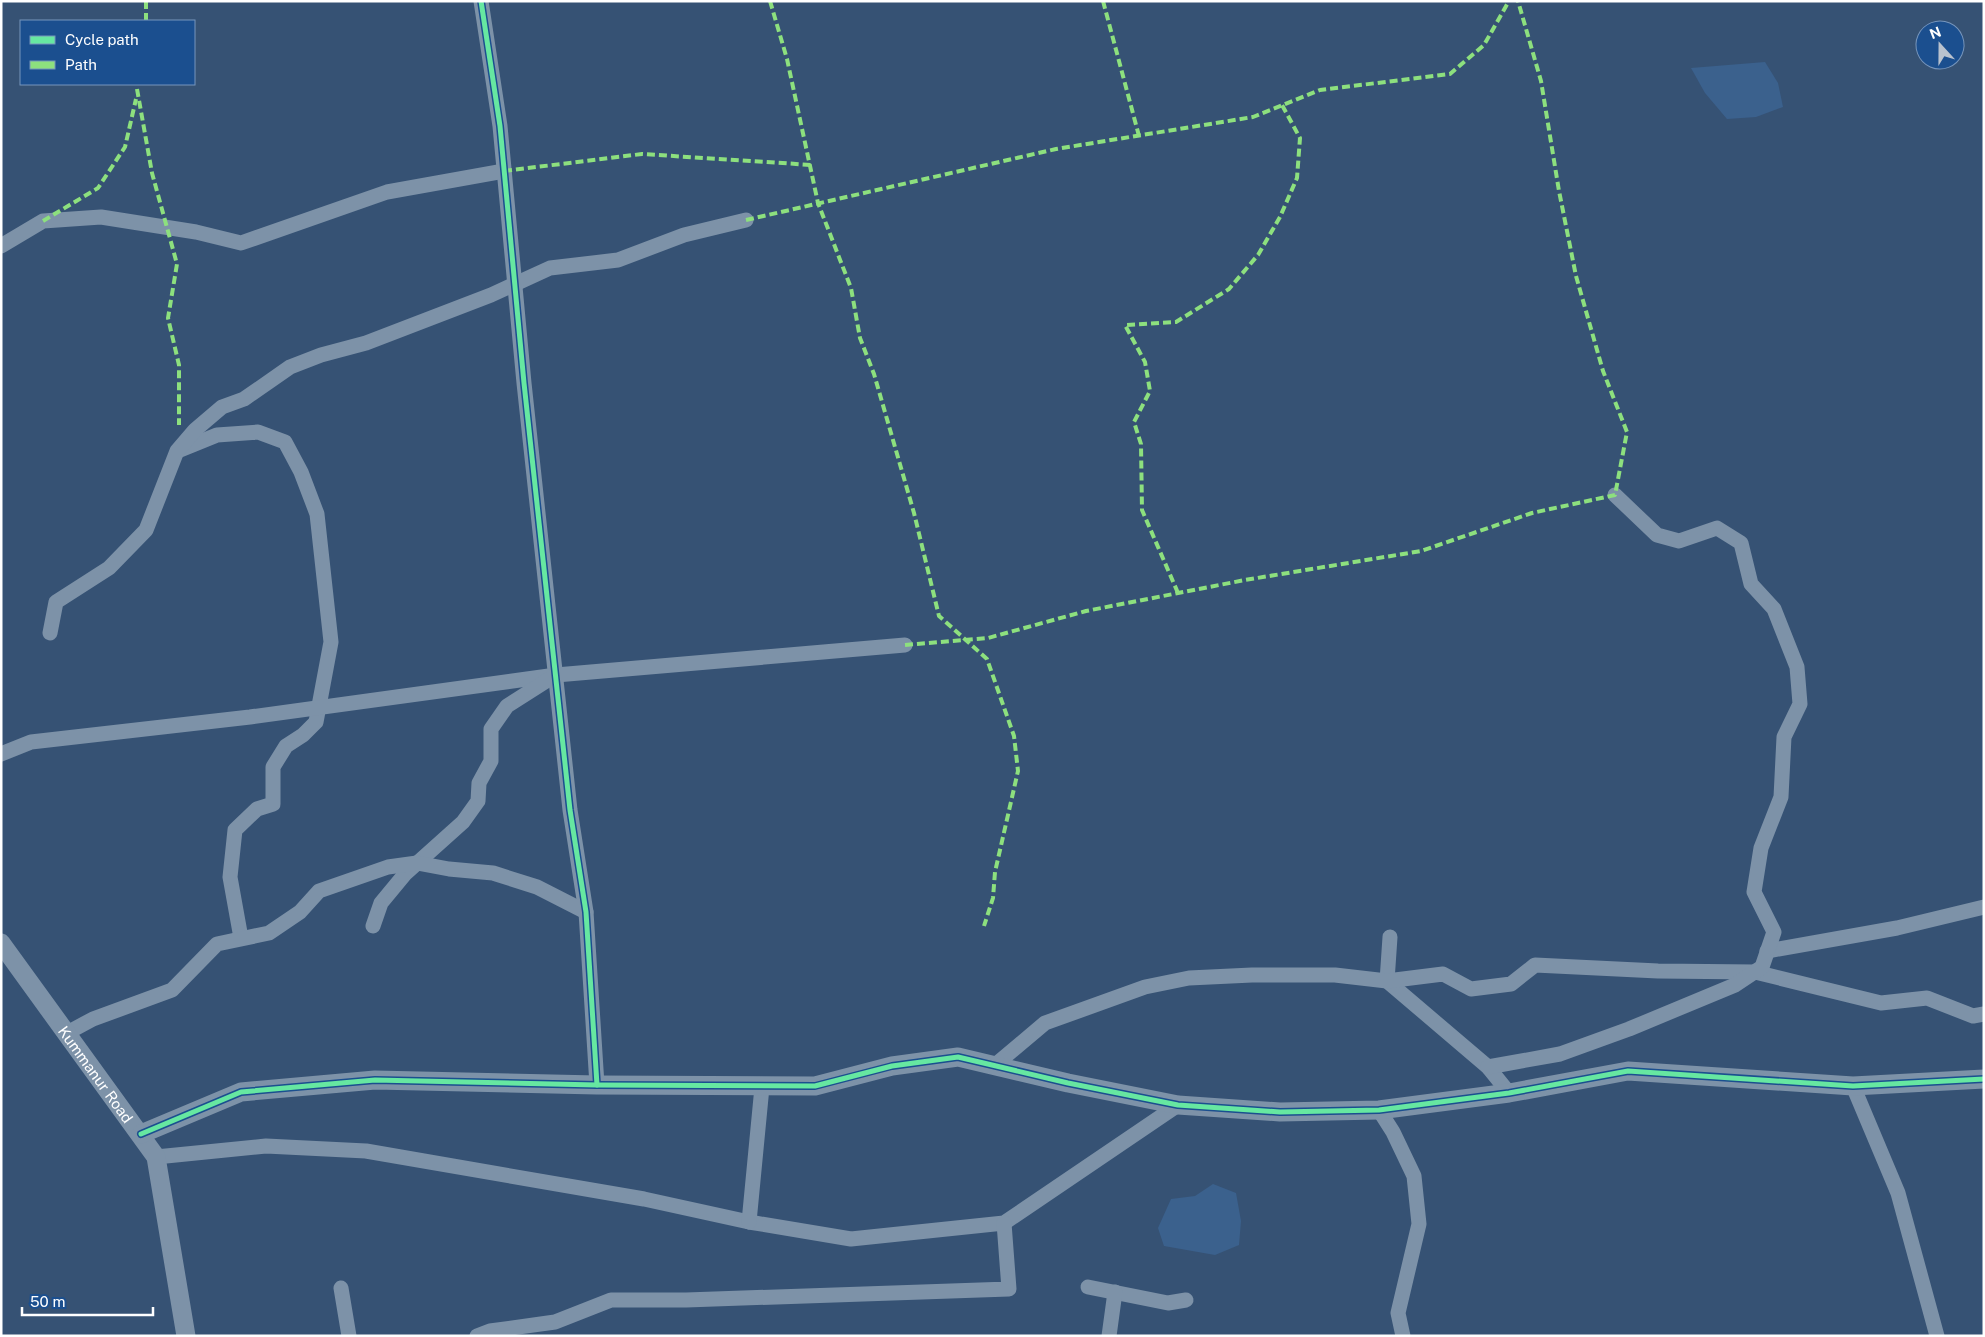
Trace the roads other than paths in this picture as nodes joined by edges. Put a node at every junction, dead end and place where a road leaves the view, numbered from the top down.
1 (481, 1) edge
2 (504, 171) junction
3 (746, 220) dead end
4 (1, 246) edge
5 (514, 283) junction
6 (178, 451) junction
7 (1615, 495) dead end
8 (50, 633) dead end
9 (905, 645) dead end
10 (556, 675) junction
11 (321, 708) junction
12 (1, 754) edge
13 (417, 863) junction
14 (1984, 908) edge
15 (586, 912) junction
16 (373, 926) dead end
17 (1390, 937) dead end
18 (241, 938) junction
19 (1, 943) edge
20 (1767, 951) junction
21 (1755, 972) junction
22 (1387, 981) junction
23 (1984, 1014) edge
24 (67, 1033) junction
25 (994, 1066) junction
26 (1488, 1067) junction
27 (1984, 1078) edge
28 (597, 1085) junction
29 (1854, 1086) junction
30 (762, 1087) junction
31 (1510, 1093) junction
32 (1178, 1104) junction
33 (1379, 1110) junction
34 (141, 1134) junction
35 (156, 1157) junction
36 (749, 1222) junction
37 (1004, 1224) junction
38 (1088, 1287) dead end
39 (341, 1288) dead end
40 (1115, 1292) junction
41 (1186, 1300) dead end
42 (186, 1336) edge
43 (349, 1336) edge
44 (477, 1336) edge
45 (1109, 1336) edge
46 (1403, 1336) edge
47 (1937, 1336) edge

1 - 2 street
2 - 4 street
2 - 5 street
3 - 5 street
5 - 6 street
5 - 10 street
6 - 8 street
6 - 11 street
7 - 20 street
9 - 10 street
10 - 11 street
10 - 13 street
10 - 15 street
11 - 12 street
11 - 18 street
13 - 15 street
13 - 16 street
13 - 18 street
14 - 20 street
15 - 28 street
17 - 22 street
18 - 24 street
19 - 24 street, Kummanur Road
20 - 21 street
21 - 22 street
21 - 23 street
21 - 26 street
22 - 25 street
22 - 26 street
24 - 34 street, Kummanur Road
25 - 30 street
25 - 32 street
26 - 31 street
27 - 29 street
28 - 30 street
28 - 34 street
29 - 31 street
29 - 47 street
30 - 36 street
31 - 33 street
32 - 33 street
32 - 37 street
33 - 46 street
34 - 35 street, Kummanur Road
35 - 36 street
35 - 42 street, Kummanur Road
36 - 37 street
37 - 44 street
38 - 40 street
39 - 43 street
40 - 41 street
40 - 45 street

